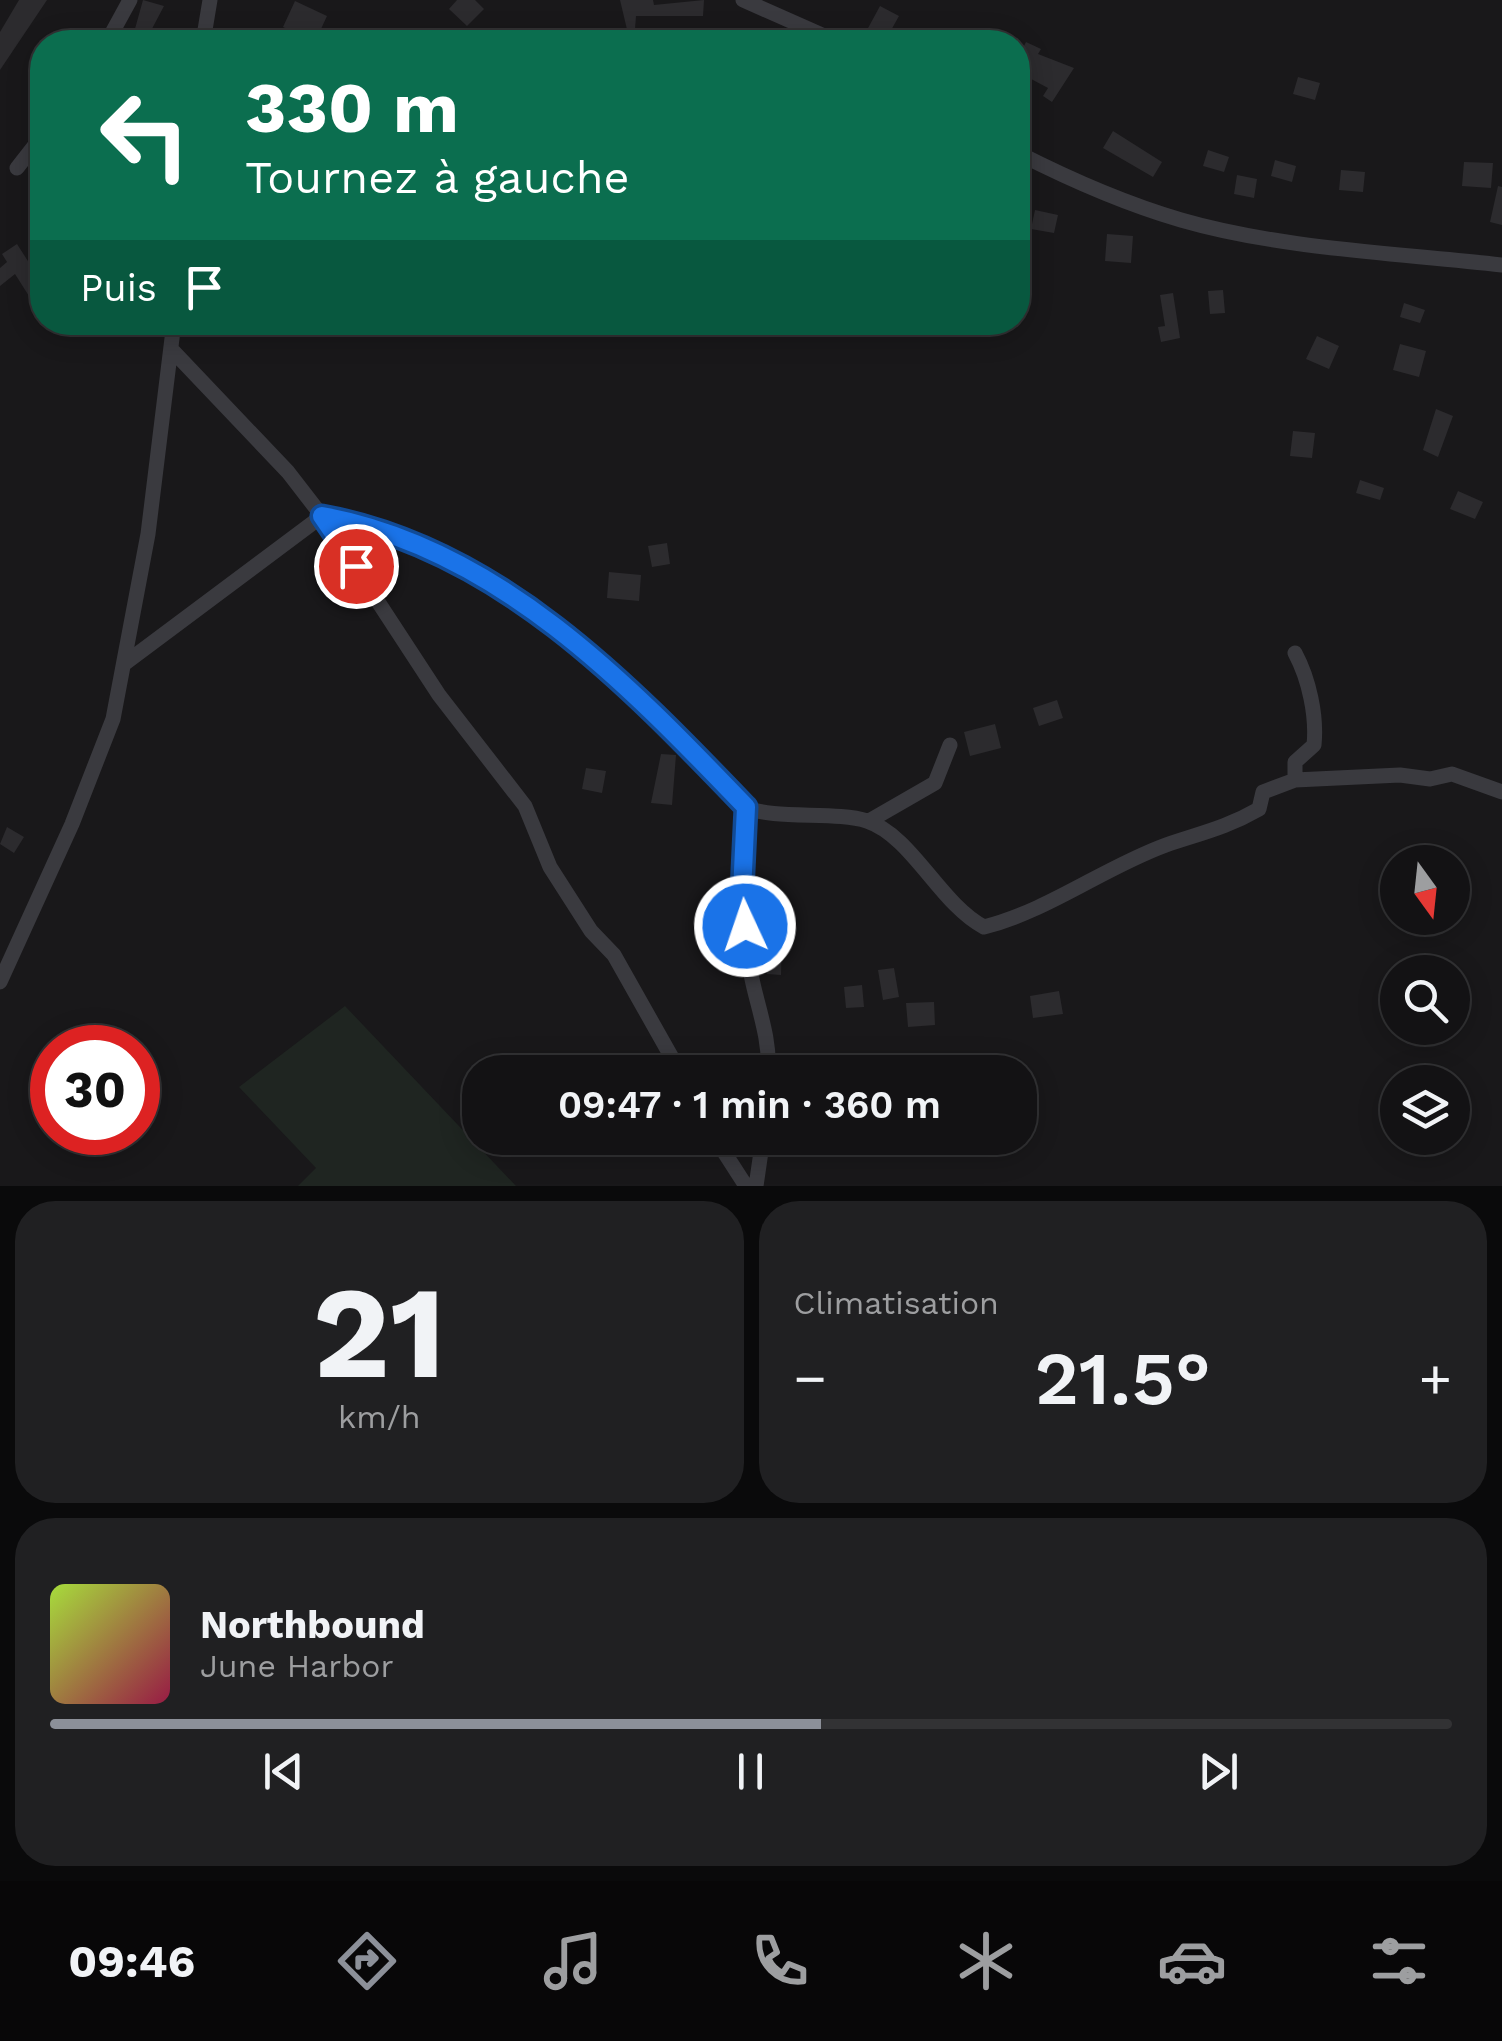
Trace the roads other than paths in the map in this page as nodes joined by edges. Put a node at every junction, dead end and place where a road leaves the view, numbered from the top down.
1 (130, 0) edge
2 (210, 0) edge
3 (743, 0) edge
4 (114, 30) edge
5 (205, 30) edge
6 (811, 30) edge
7 (30, 151) edge
8 (1030, 159) edge
9 (17, 168) dead end
10 (1502, 265) edge
11 (173, 335) edge
12 (172, 350) junction
13 (322, 516) junction
14 (1295, 653) dead end
15 (124, 664) junction
16 (950, 746) dead end
17 (1295, 780) junction
18 (1502, 792) edge
19 (746, 807) junction
20 (869, 821) junction
21 (0, 982) edge
22 (670, 1055) edge
23 (766, 1055) edge
24 (726, 1155) edge
25 (760, 1155) edge
26 (746, 1186) edge
27 (756, 1186) edge

1 - 4 street
2 - 5 street
3 - 6 street
7 - 9 street
8 - 10 street
11 - 12 street
12 - 13 street
12 - 15 street
13 - 15 street
13 - 19 street
13 - 22 street
14 - 17 street
15 - 21 street
16 - 20 street
17 - 18 street
17 - 20 street
19 - 20 street
19 - 23 street
24 - 26 street
25 - 27 street

